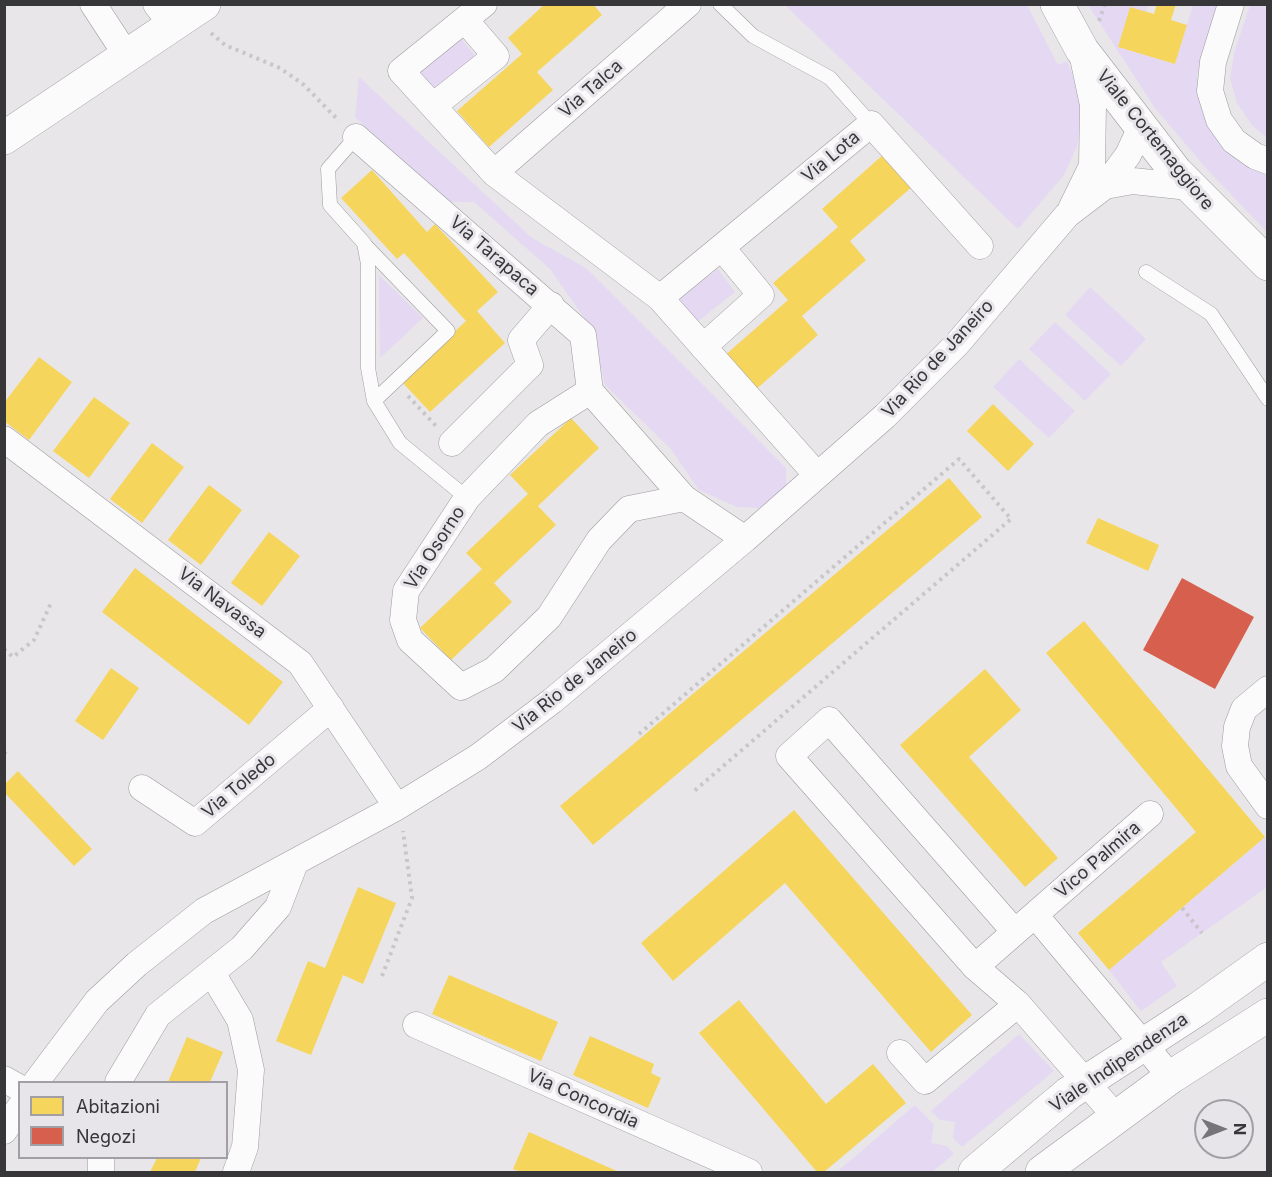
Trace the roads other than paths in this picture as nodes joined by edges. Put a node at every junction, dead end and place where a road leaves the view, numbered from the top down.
1 (93, 4) edge
2 (688, 4) edge
3 (720, 4) edge
4 (1057, 4) edge
5 (1231, 4) edge
6 (182, 11) edge
7 (474, 12) edge
8 (1090, 37) junction
9 (127, 56) junction
10 (433, 106) junction
11 (871, 124) junction
12 (1141, 127) junction
13 (356, 137) joint
14 (4, 138) edge
15 (1268, 161) edge
16 (494, 173) junction
17 (1099, 176) junction
18 (1189, 187) junction
19 (364, 243) junction
20 (980, 246) dead end
21 (722, 248) junction
22 (1268, 264) edge
23 (1146, 272) dead end
24 (660, 298) junction
25 (552, 305) junction
26 (703, 347) junction
27 (590, 391) junction
28 (1268, 399) edge
29 (374, 400) junction
30 (4, 439) edge
31 (452, 443) road end
32 (817, 475) junction
33 (467, 498) junction
34 (684, 498) junction
35 (746, 538) junction
36 (1268, 689) edge
37 (331, 708) junction
38 (142, 788) dead end
39 (1268, 806) edge
40 (397, 807) junction
41 (1150, 814) dead end
42 (295, 863) junction
43 (1041, 910) junction
44 (1015, 932) junction
45 (1268, 959) edge
46 (975, 967) junction
47 (212, 972) junction
48 (1018, 1004) junction
49 (1268, 1015) edge
50 (416, 1025) dead end
51 (1143, 1044) junction
52 (900, 1053) dead end
53 (1172, 1077) junction
54 (4, 1079) edge
55 (37, 1081) edge
56 (119, 1081) edge
57 (1086, 1082) junction
58 (18, 1087) edge
59 (18, 1110) edge
60 (1117, 1118) junction
61 (4, 1131) edge
62 (236, 1173) edge
63 (749, 1173) edge
64 (975, 1173) edge
65 (1042, 1173) edge

1 - 9 street
2 - 16 street, Via Talca
3 - 11 lane
4 - 8 street, Viale Cortemaggiore
5 - 15 street
6 - 9 street
7 - 10 street
7 - 10 street
8 - 12 street, Viale Cortemaggiore
8 - 17 street
9 - 14 street
10 - 16 street
11 - 20 street, Via Lota
11 - 21 street, Via Lota
12 - 17 street, Via Rio de Janeiro
12 - 18 street, Viale Cortemaggiore
13 - 19 lane
13 - 25 street, Via Tarapaca
16 - 24 street
17 - 18 street
17 - 32 street, Via Rio de Janeiro
18 - 22 street, Viale Cortemaggiore
19 - 29 lane
19 - 29 lane
21 - 24 street, Via Lota
21 - 26 street
23 - 28 lane
24 - 26 street
25 - 27 street, Via Tarapaca
25 - 31 street
26 - 32 street
27 - 33 street, Via Osorno
27 - 34 street
29 - 33 lane
30 - 37 street, Via Navassa
32 - 35 street, Via Rio de Janeiro
33 - 34 street, Via Osorno
34 - 35 street
35 - 40 street, Via Rio de Janeiro
36 - 39 street
37 - 38 street, Via Toledo
37 - 40 street, Via Navassa
40 - 42 street, Via Rio de Janeiro
41 - 43 street, Vico Palmira
42 - 47 street
42 - 55 street, Via Rio de Janeiro
43 - 44 street, Vico Palmira
43 - 51 street
44 - 46 street, Vico Palmira
44 - 46 street
45 - 51 street, Viale Indipendenza
46 - 48 street
47 - 56 street
47 - 62 street
48 - 52 street
48 - 57 street
49 - 53 street
50 - 63 street, Via Concordia
51 - 53 street
51 - 57 street, Viale Indipendenza
53 - 60 street
54 - 58 street
57 - 60 street
57 - 64 street, Viale Indipendenza
59 - 61 street
60 - 65 street

